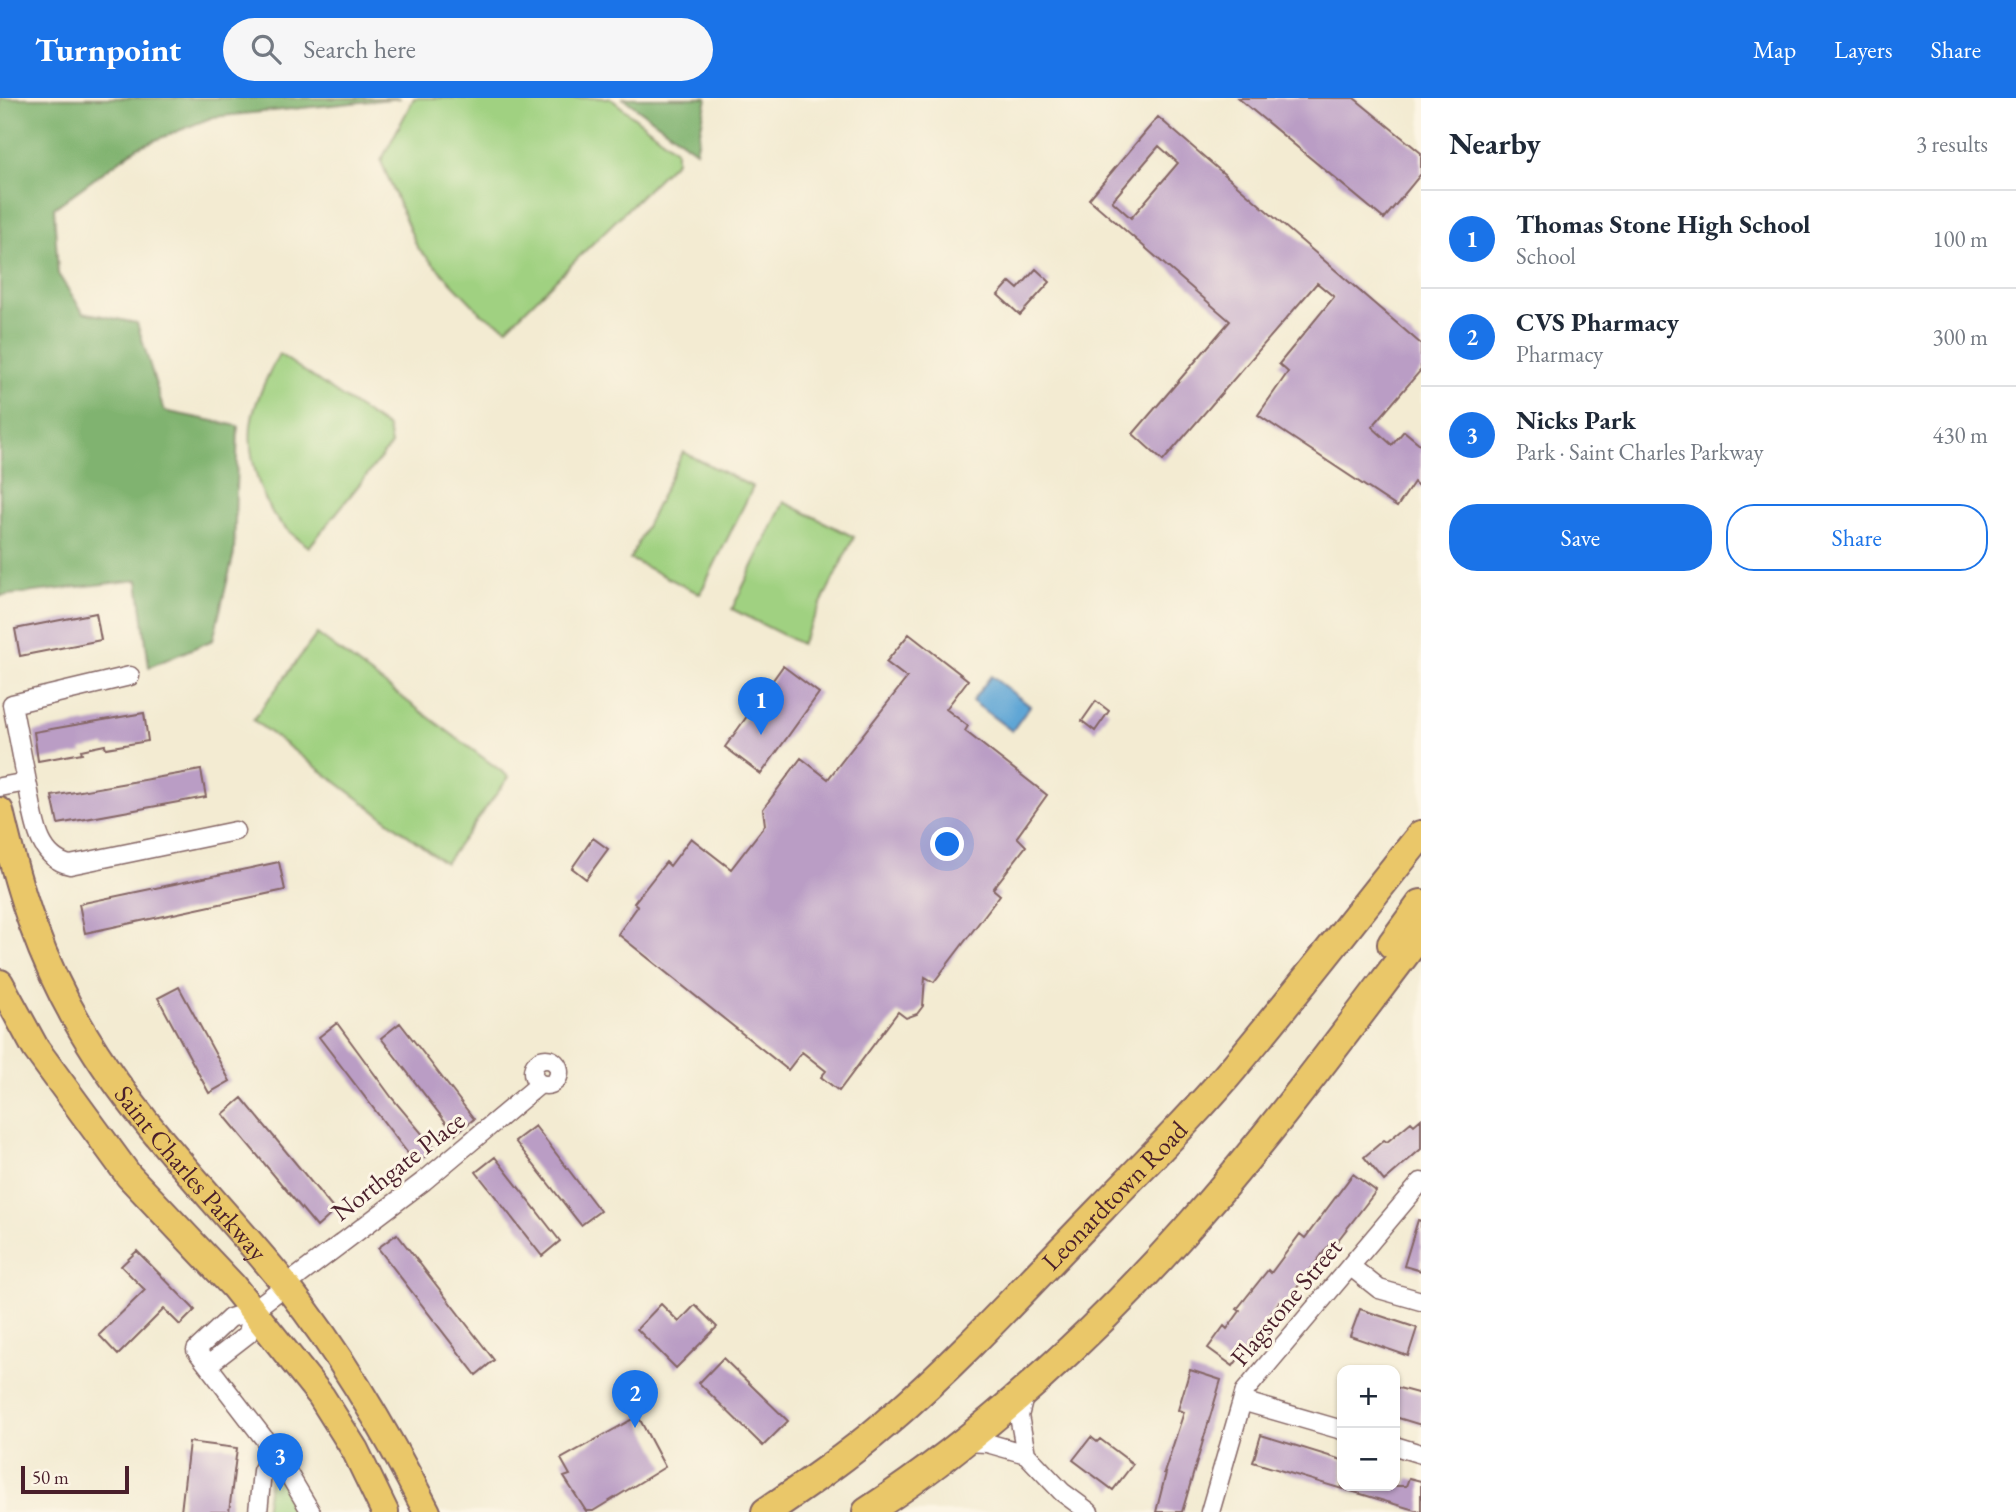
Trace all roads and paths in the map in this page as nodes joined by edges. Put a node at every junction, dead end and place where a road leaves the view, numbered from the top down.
1 (130, 676) dead end
2 (27, 782) junction
3 (0, 787) edge
4 (0, 811) edge
5 (235, 831) dead end
6 (1421, 836) edge
7 (1421, 904) edge
8 (1421, 933) edge
9 (0, 983) edge
10 (1339, 1040) junction
11 (540, 1084) dead end
12 (1421, 1182) edge
13 (1350, 1266) junction
14 (286, 1286) junction
15 (1421, 1301) edge
16 (252, 1311) junction
17 (208, 1365) junction
18 (1027, 1388) junction
19 (1242, 1401) junction
20 (1337, 1429) edge
21 (964, 1442) junction
22 (1400, 1448) edge
23 (273, 1450) junction
24 (1026, 1454) junction
25 (1421, 1454) edge
26 (258, 1512) edge
27 (311, 1512) edge
28 (386, 1512) edge
29 (426, 1512) edge
30 (766, 1512) edge
31 (867, 1512) edge
32 (1089, 1512) edge
33 (1210, 1512) edge

1 - 2 street
2 - 3 street
2 - 5 street
4 - 14 main road, Saint Charles Parkway
6 - 30 highway, Leonardtown Road
7 - 10 highway
8 - 10 highway
9 - 16 main road, Saint Charles Parkway
10 - 18 highway
11 - 14 street, Northgate Place
12 - 13 street, Flagstone Street
13 - 15 street
13 - 19 street, Flagstone Street
14 - 16 street, Northgate Place
14 - 29 main road, Saint Charles Parkway
16 - 17 street
16 - 17 street, Northgate Place
16 - 28 main road, Saint Charles Parkway
17 - 23 street
18 - 21 highway
18 - 24 street
19 - 20 street
19 - 33 street, Flagstone Street
21 - 24 street
21 - 31 highway
22 - 25 street
23 - 26 street
23 - 27 street
24 - 32 street

